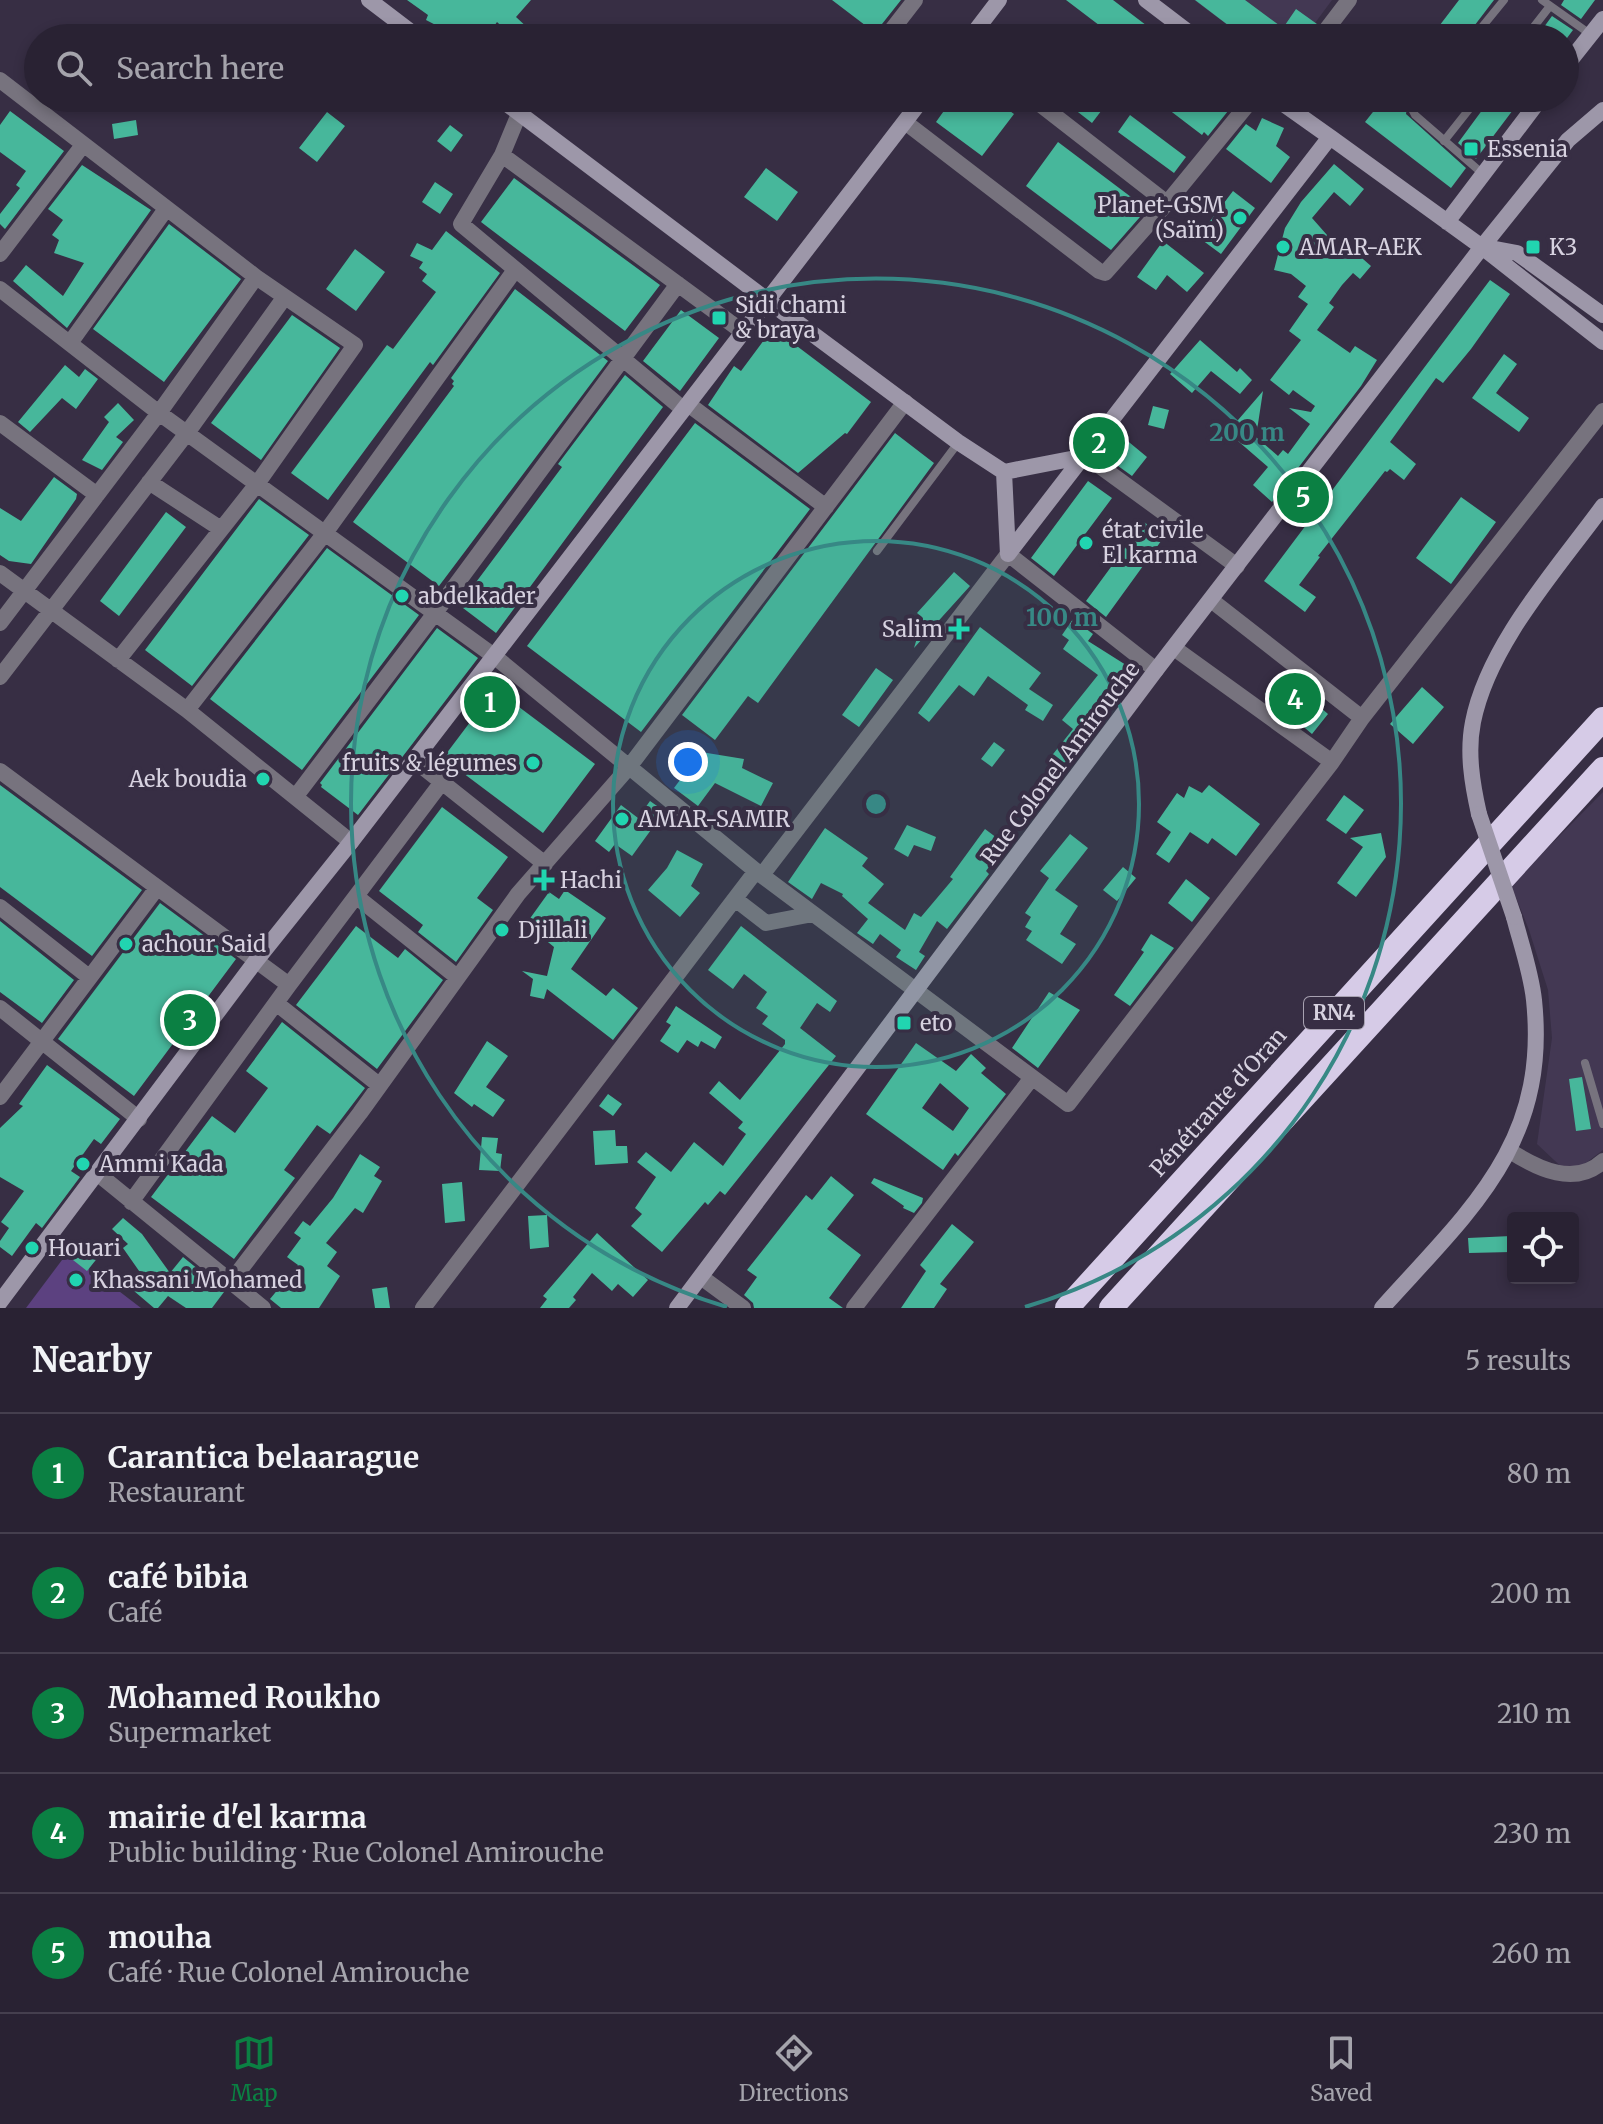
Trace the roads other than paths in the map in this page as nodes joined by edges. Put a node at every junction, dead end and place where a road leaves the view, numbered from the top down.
1 (369, 0) edge
2 (915, 0) edge
3 (999, 0) edge
4 (1146, 0) edge
5 (1349, 0) edge
6 (1504, 0) edge
7 (1546, 3) edge
8 (1603, 19) edge
9 (401, 24) edge
10 (896, 24) edge
11 (981, 24) edge
12 (1178, 24) edge
13 (1331, 24) edge
14 (1484, 24) edge
15 (1533, 24) edge
16 (1576, 24) edge
17 (1579, 26) edge
18 (1590, 34) junction
19 (1579, 49) edge
20 (0, 80) edge
21 (24, 99) edge
22 (1603, 110) edge
23 (41, 112) edge
24 (516, 112) edge
25 (912, 112) edge
26 (1050, 112) edge
27 (1242, 112) edge
28 (1295, 112) edge
29 (1414, 112) edge
30 (1467, 112) edge
31 (1530, 112) edge
32 (519, 114) junction
33 (905, 122) junction
34 (1330, 137) junction
35 (1444, 141) junction
36 (83, 145) junction
37 (502, 155) junction
38 (1483, 174) junction
39 (1167, 203) junction
40 (166, 209) junction
41 (1506, 217) junction
42 (1447, 222) junction
43 (1482, 247) junction
44 (1517, 253) junction
45 (0, 254) edge
46 (515, 270) junction
47 (256, 277) junction
48 (678, 284) junction
49 (0, 289) edge
50 (284, 298) junction
51 (767, 300) junction
52 (1603, 315) edge
53 (743, 332) junction
54 (1603, 342) edge
55 (70, 343) junction
56 (623, 359) junction
57 (905, 402) junction
58 (686, 407) junction
59 (1603, 411) edge
60 (159, 413) junction
61 (0, 423) edge
62 (187, 433) junction
63 (958, 442) junction
64 (1086, 456) junction
65 (1004, 472) junction
66 (149, 482) junction
67 (257, 484) junction
68 (97, 495) junction
69 (1603, 506) edge
70 (826, 507) junction
71 (221, 529) junction
72 (325, 533) junction
73 (877, 551) dead end
74 (1008, 554) junction
75 (1237, 566) junction
76 (0, 573) edge
77 (25, 590) junction
78 (1211, 600) junction
79 (50, 610) junction
80 (435, 613) junction
81 (0, 623) edge
82 (1174, 648) junction
83 (494, 656) junction
84 (118, 660) junction
85 (1156, 670) junction
86 (0, 677) edge
87 (187, 710) junction
88 (1362, 718) junction
89 (1603, 719) edge
90 (414, 760) junction
91 (1332, 762) junction
92 (629, 767) junction
93 (1603, 769) edge
94 (0, 771) edge
95 (442, 782) junction
96 (296, 796) junction
97 (351, 842) junction
98 (545, 864) junction
99 (759, 873) junction
100 (157, 888) junction
101 (357, 897) junction
102 (735, 899) junction
103 (0, 907) edge
104 (813, 914) junction
105 (255, 962) junction
106 (89, 977) junction
107 (457, 977) junction
108 (289, 985) junction
109 (916, 992) junction
110 (276, 1003) junction
111 (0, 1008) edge
112 (42, 1040) junction
113 (1585, 1063) dead end
114 (1031, 1079) junction
115 (379, 1085) junction
116 (0, 1097) edge
117 (139, 1119) junction
118 (1603, 1124) edge
119 (1510, 1151) junction
120 (1603, 1161) edge
121 (97, 1173) junction
122 (131, 1202) junction
123 (701, 1277) junction
124 (230, 1283) junction
125 (1, 1298) edge
126 (263, 1308) edge
127 (423, 1308) edge
128 (677, 1308) edge
129 (743, 1308) edge
130 (854, 1308) edge
131 (1067, 1308) edge
132 (1111, 1308) edge
133 (1382, 1308) edge

1 - 9 street
2 - 10 street
3 - 11 street
4 - 12 street
5 - 13 street
6 - 14 lane
7 - 15 lane
7 - 16 lane
8 - 18 street
17 - 18 lane
18 - 19 street
20 - 21 street
22 - 41 street, Rue Colonel Amirouche
23 - 36 street
24 - 32 street
25 - 33 street
26 - 39 street
27 - 39 street
28 - 34 street
29 - 35 lane
30 - 35 lane
31 - 38 street
32 - 37 street
32 - 51 street
33 - 39 street
33 - 51 street
34 - 42 street
34 - 64 street
35 - 38 lane
36 - 40 street
36 - 45 street
37 - 46 street
37 - 48 street
38 - 42 street
40 - 47 street
40 - 55 street
41 - 43 street, Rue Colonel Amirouche
41 - 44 street
42 - 43 street
43 - 44 street
43 - 54 street
43 - 75 street, Rue Colonel Amirouche
44 - 52 street
46 - 56 street
46 - 72 street
47 - 50 street
47 - 60 street
48 - 53 street
48 - 56 street
49 - 55 street
50 - 62 street
50 - 67 street
51 - 53 street
51 - 57 street
53 - 58 street
55 - 60 street
56 - 58 street
56 - 80 street
57 - 63 street
57 - 70 street
58 - 70 street
58 - 83 street
59 - 88 street
60 - 62 street
60 - 68 street
61 - 68 street
62 - 66 street
62 - 67 street
63 - 65 street
63 - 73 lane
64 - 65 street
64 - 74 street
64 - 75 street
65 - 74 street
66 - 71 street
66 - 79 street
67 - 71 street
67 - 72 street
68 - 77 street
69 - 119 street, bridge
70 - 92 street
71 - 84 street
72 - 80 street
72 - 87 street
74 - 85 street
74 - 99 street
75 - 78 street, Rue Colonel Amirouche
76 - 77 street
77 - 79 street
77 - 81 street
78 - 82 street, Rue Colonel Amirouche
78 - 88 street
79 - 84 street
79 - 86 street
80 - 83 street
80 - 96 street
82 - 85 street, Rue Colonel Amirouche
82 - 91 street
83 - 90 street
83 - 92 street
84 - 87 street
85 - 109 street, Rue Colonel Amirouche
87 - 96 street
88 - 91 street
89 - 131 highway, Pénétrante d'Oran / RN4
90 - 95 street
90 - 97 street
91 - 114 street
92 - 98 street
92 - 99 street
93 - 132 highway, RN4
94 - 100 street
95 - 98 street
95 - 101 street
96 - 97 street
97 - 105 street
98 - 107 street
99 - 102 street
99 - 104 street
100 - 105 street
100 - 106 street
101 - 107 street
101 - 108 street
102 - 104 street
102 - 127 street
103 - 106 street
104 - 109 street
105 - 108 street
105 - 117 street
106 - 112 street
107 - 115 street
108 - 110 street
109 - 114 street
109 - 123 street, Rue Colonel Amirouche
110 - 115 street
110 - 122 street
111 - 112 street
112 - 116 street
112 - 117 street
113 - 118 lane
114 - 130 street
115 - 124 street
117 - 121 street
119 - 120 street
119 - 133 street
121 - 122 street
121 - 125 street
122 - 124 street
123 - 128 street, Rue Colonel Amirouche
123 - 129 street
124 - 126 street

